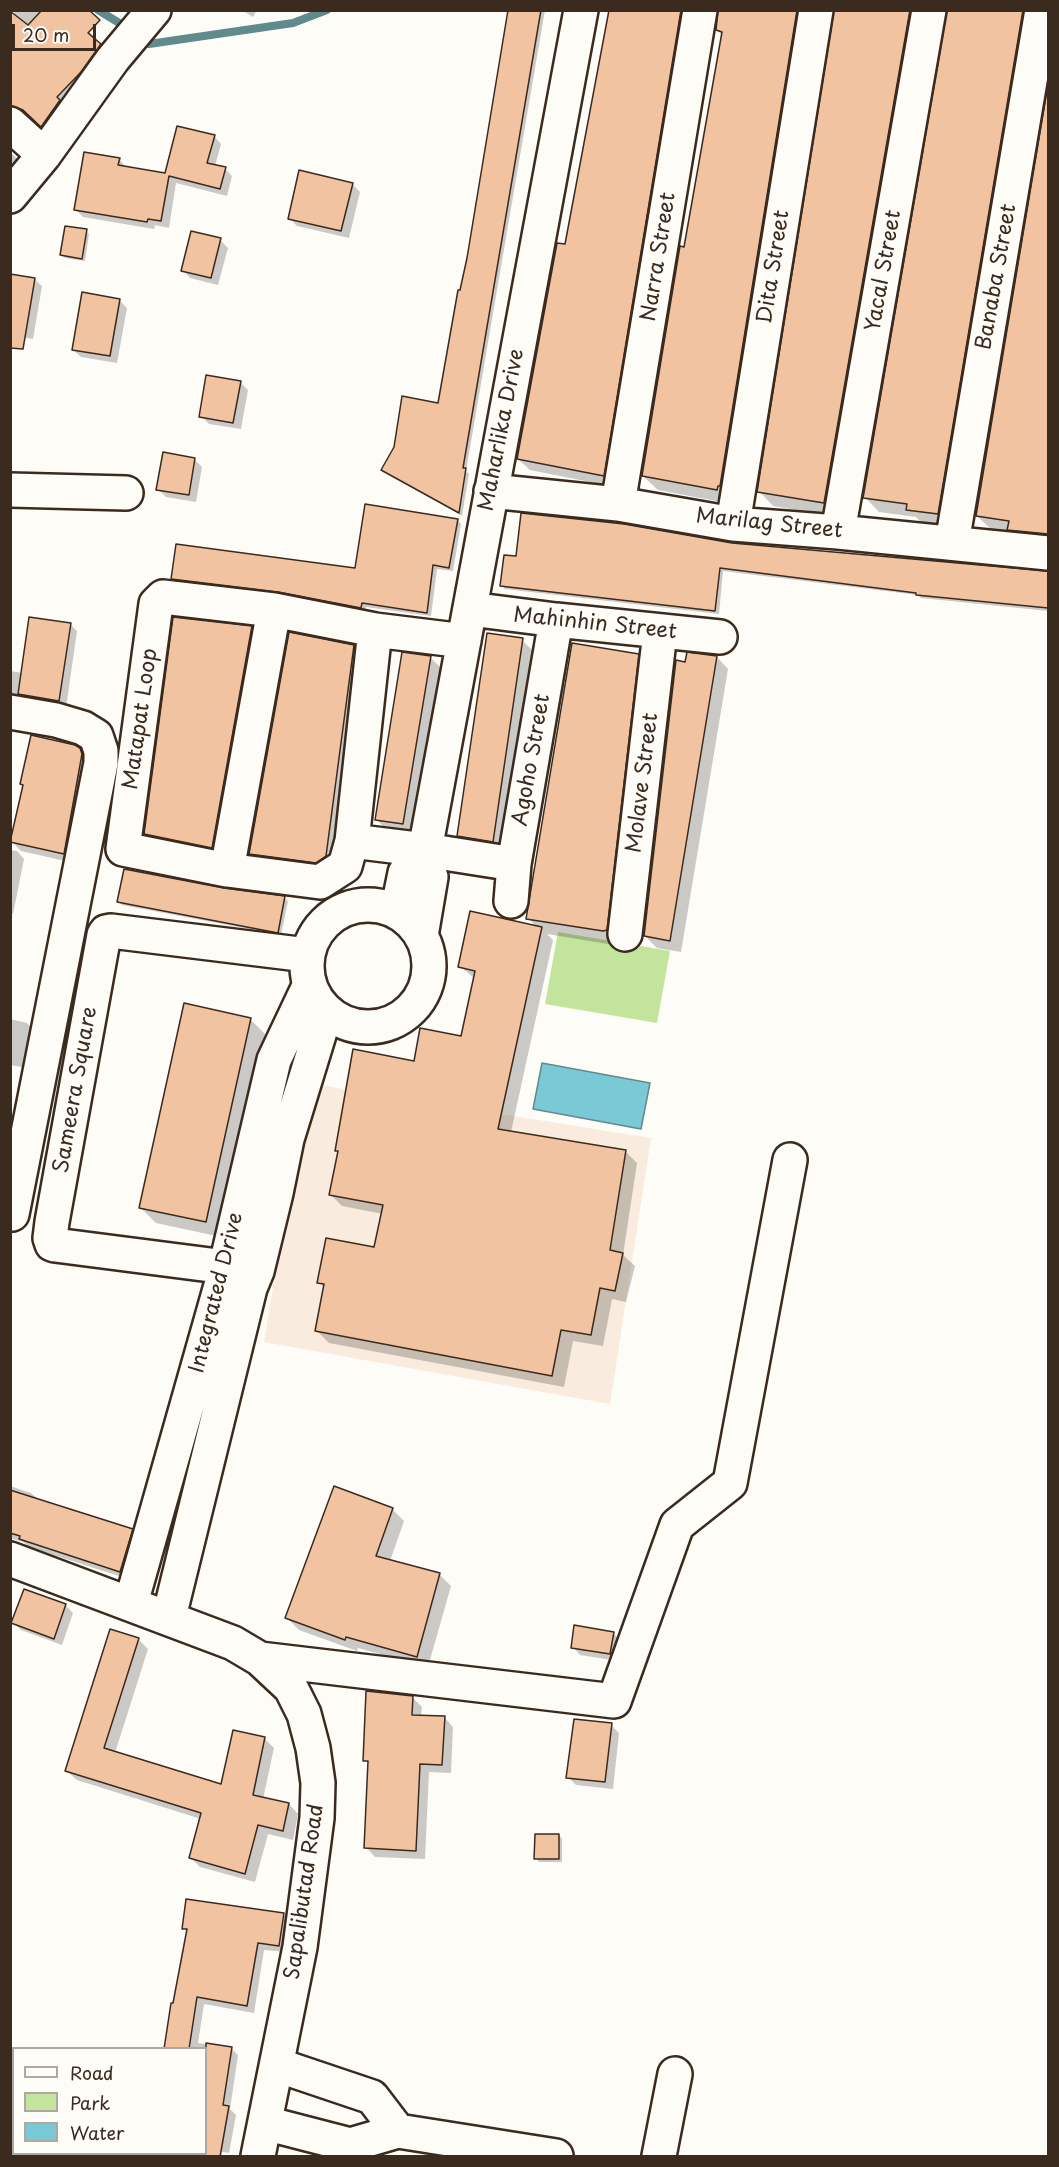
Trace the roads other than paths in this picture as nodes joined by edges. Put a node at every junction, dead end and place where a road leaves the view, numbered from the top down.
1 (154, 10) edge
2 (581, 10) edge
3 (700, 10) edge
4 (816, 10) edge
5 (929, 10) edge
6 (1042, 10) edge
7 (10, 124) edge
8 (44, 155) junction
9 (10, 196) edge
10 (10, 490) edge
11 (491, 491) junction
12 (126, 492) dead end
13 (618, 504) junction
14 (733, 524) junction
15 (838, 532) junction
16 (952, 543) junction
17 (1048, 553) edge
18 (470, 609) junction
19 (274, 610) junction
20 (556, 620) junction
21 (375, 630) junction
22 (660, 632) junction
23 (720, 636) dead end
24 (464, 641) junction
25 (10, 712) edge
26 (352, 841) junction
27 (422, 861) junction
28 (514, 864) junction
29 (227, 870) junction
30 (511, 901) dead end
31 (398, 912) junction
32 (625, 934) dead end
33 (421, 936) junction
34 (314, 984) junction
35 (790, 1160) dead end
36 (244, 1187) junction
37 (276, 1193) junction
38 (11, 1214) edge
39 (52, 1222) junction
40 (225, 1268) junction
41 (257, 1271) junction
42 (10, 1559) edge
43 (131, 1603) junction
44 (168, 1617) junction
45 (260, 1659) junction
46 (277, 2065) junction
47 (675, 2074) dead end
48 (265, 2122) junction
49 (398, 2131) junction
50 (258, 2157) edge
51 (556, 2157) edge
52 (659, 2157) edge

1 - 8 street
2 - 11 street, Maharlika Drive
3 - 13 street, Narra Street
4 - 14 street, Dita Street
5 - 15 street, Yacal Street
6 - 16 street, Banaba Street
7 - 8 street
8 - 9 street
10 - 12 street
11 - 13 street, Marilag Street
11 - 18 street, Maharlika Drive
13 - 14 street, Marilag Street
14 - 15 street, Marilag Street
15 - 16 street, Marilag Street
16 - 17 street, Marilag Street
18 - 20 street, Mahinhin Street
18 - 24 street, Maharlika Drive
19 - 21 street, Matapat Loop
19 - 29 street
19 - 29 street, Matapat Loop
20 - 22 street, Mahinhin Street
20 - 28 street, Agoho Street
21 - 24 street, Matapat Loop
21 - 26 street, Matapat Loop
22 - 23 street, Mahinhin Street
22 - 32 street, Molave Street
24 - 27 street, Maharlika Drive
25 - 38 street
26 - 27 street
26 - 29 street, Matapat Loop
27 - 28 street
27 - 31 street
27 - 33 street
28 - 30 street, Agoho Street
31 - 33 street
31 - 34 street
33 - 34 street
34 - 36 street, Integrated Drive
34 - 37 street, Integrated Drive
34 - 39 street, Sameera Square
35 - 45 street
36 - 37 street
36 - 40 street, Integrated Drive
37 - 41 street, Integrated Drive
38 - 39 street
39 - 40 street, Sameera Square
40 - 41 street, Sameera Square
40 - 43 street, Integrated Drive
41 - 44 street, Integrated Drive
42 - 43 street, Sapalibutad Road
43 - 44 street, Sapalibutad Road
44 - 45 street, Sapalibutad Road
45 - 46 street, Sapalibutad Road
46 - 48 street, Sapalibutad Road
46 - 49 street
47 - 52 street
48 - 49 street
48 - 50 street, Sapalibutad Road
49 - 51 street

